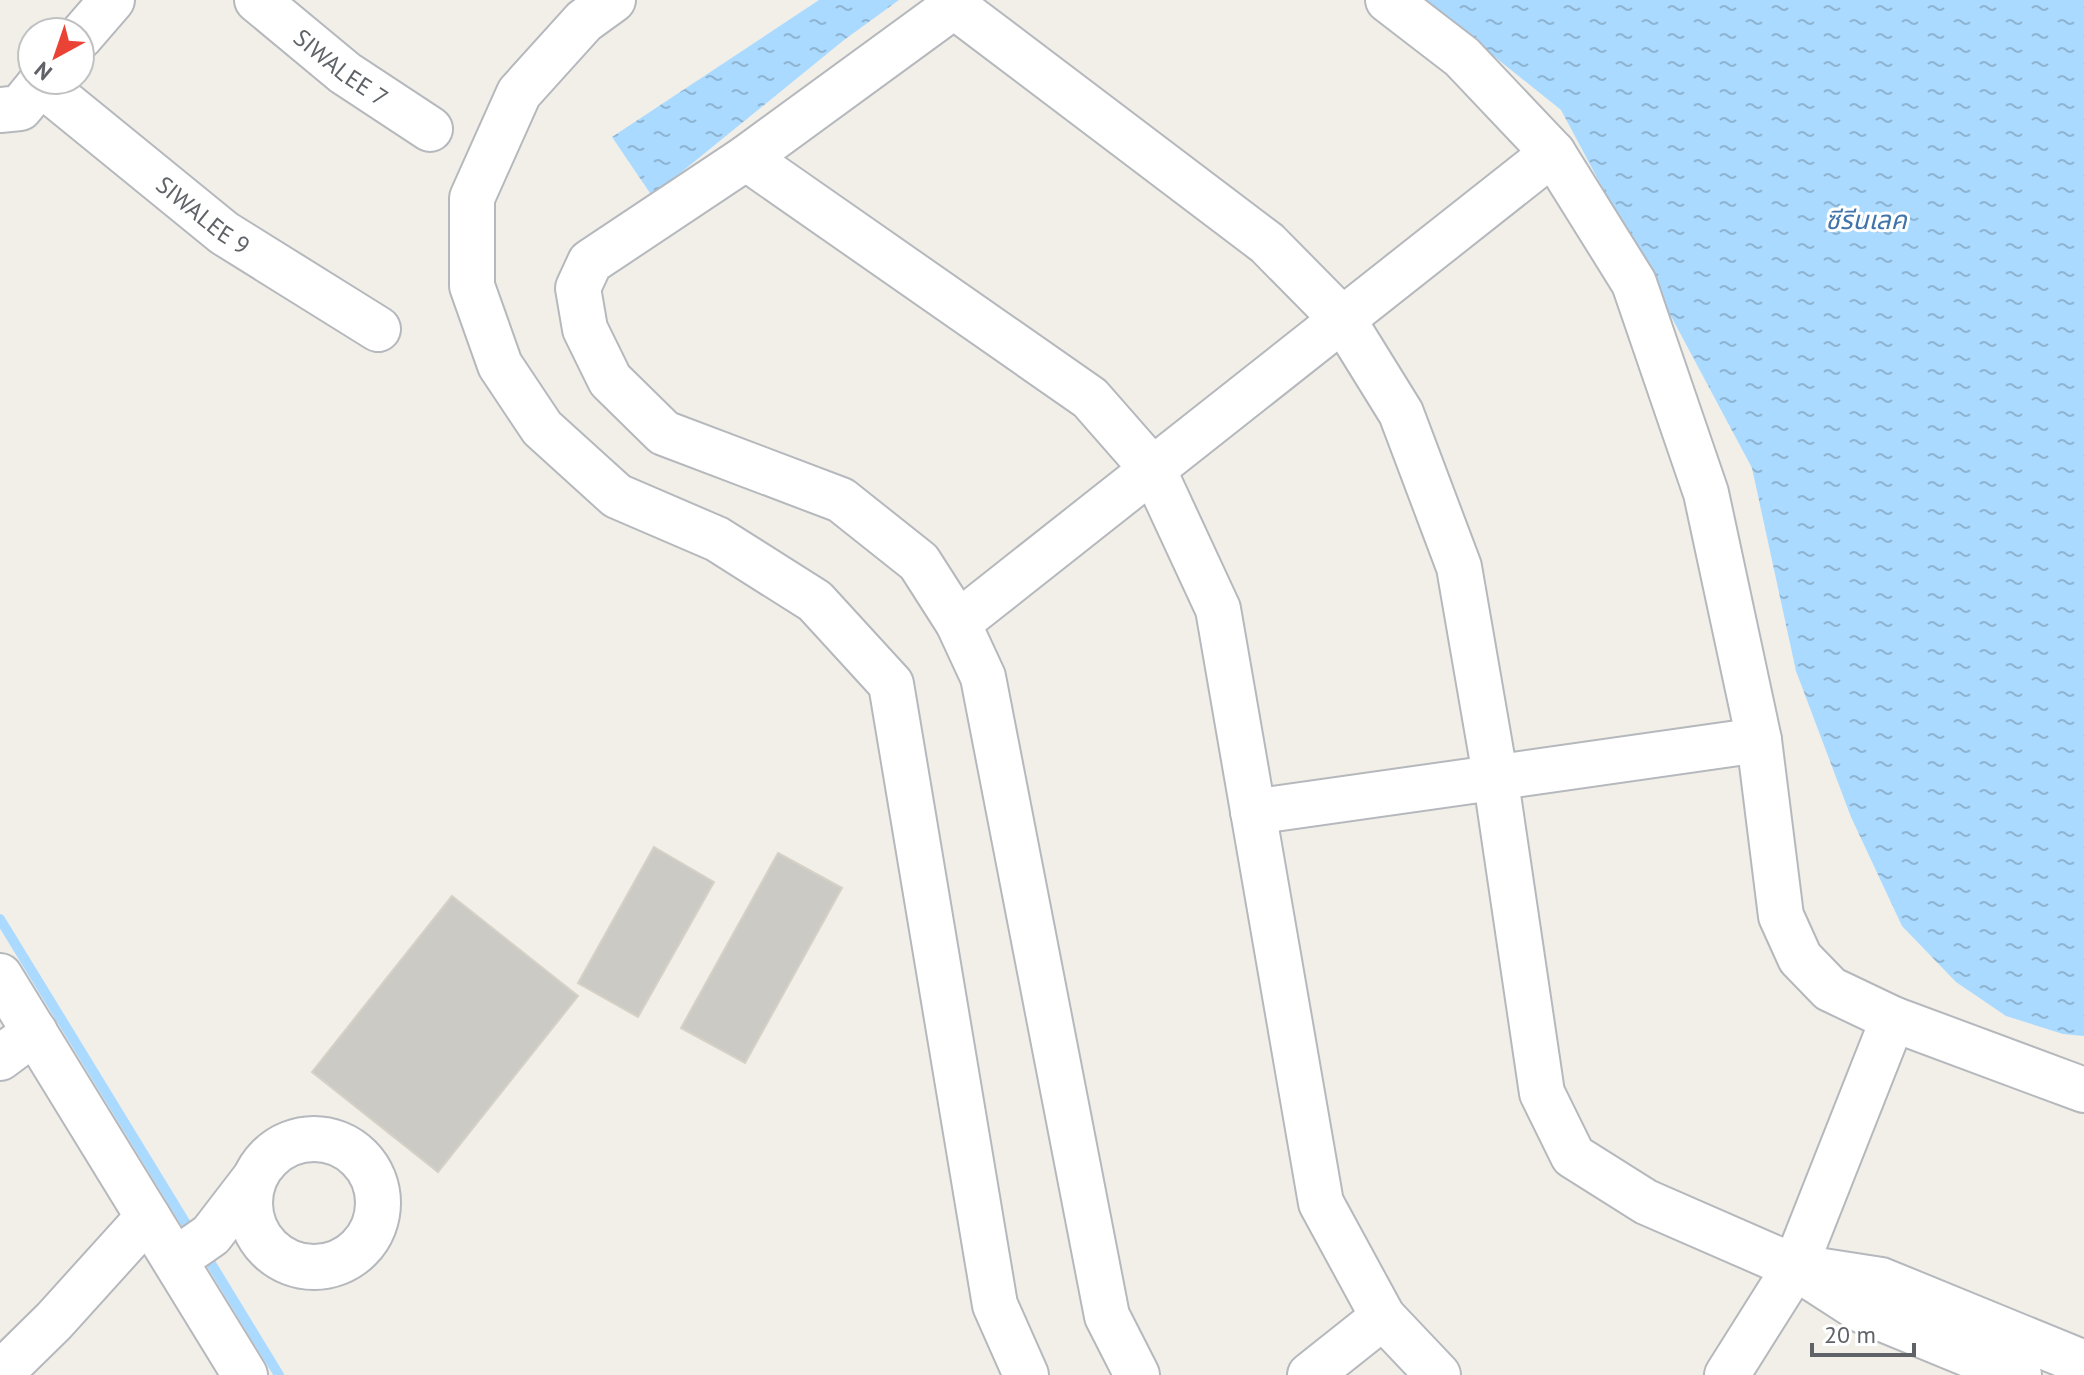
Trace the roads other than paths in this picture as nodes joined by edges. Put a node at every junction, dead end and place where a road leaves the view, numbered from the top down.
1 (112, 0) edge
2 (257, 0) edge
3 (613, 0) edge
4 (1388, 0) edge
5 (96, 18) edge
6 (30, 96) edge
7 (59, 96) edge
8 (0, 110) edge
9 (430, 129) dead end
10 (1553, 153) junction
11 (746, 158) junction
12 (1344, 321) junction
13 (378, 329) dead end
14 (1154, 471) junction
15 (958, 623) junction
16 (1759, 740) junction
17 (1495, 775) junction
18 (1253, 812) junction
19 (0, 976) edge
20 (1893, 1019) junction
21 (35, 1032) junction
22 (0, 1058) edge
23 (2084, 1090) edge
24 (254, 1179) dead end
25 (148, 1217) junction
26 (191, 1250) junction
27 (1795, 1267) junction
28 (1383, 1317) junction
29 (2084, 1363) edge
30 (0, 1374) edge
31 (245, 1375) edge
32 (1026, 1375) edge
33 (1137, 1375) edge
34 (1310, 1375) edge
35 (1438, 1375) edge
36 (1727, 1375) edge
37 (2019, 1375) edge

1 - 5 street
2 - 9 street, SIWALEE 7
3 - 32 street
4 - 10 street
6 - 8 street
7 - 13 street, SIWALEE 9
10 - 12 street
10 - 16 street
11 - 12 street
11 - 14 street
11 - 15 street
12 - 14 street
12 - 17 street
14 - 15 street
14 - 18 street
15 - 33 street
16 - 17 street
16 - 20 street
17 - 18 street
17 - 27 street
18 - 28 street
19 - 21 street
20 - 23 street
20 - 27 street
21 - 22 street
21 - 25 street
24 - 26 street
25 - 26 street
25 - 30 street
26 - 31 street
27 - 29 street
27 - 36 street
27 - 37 street
28 - 34 street
28 - 35 street

